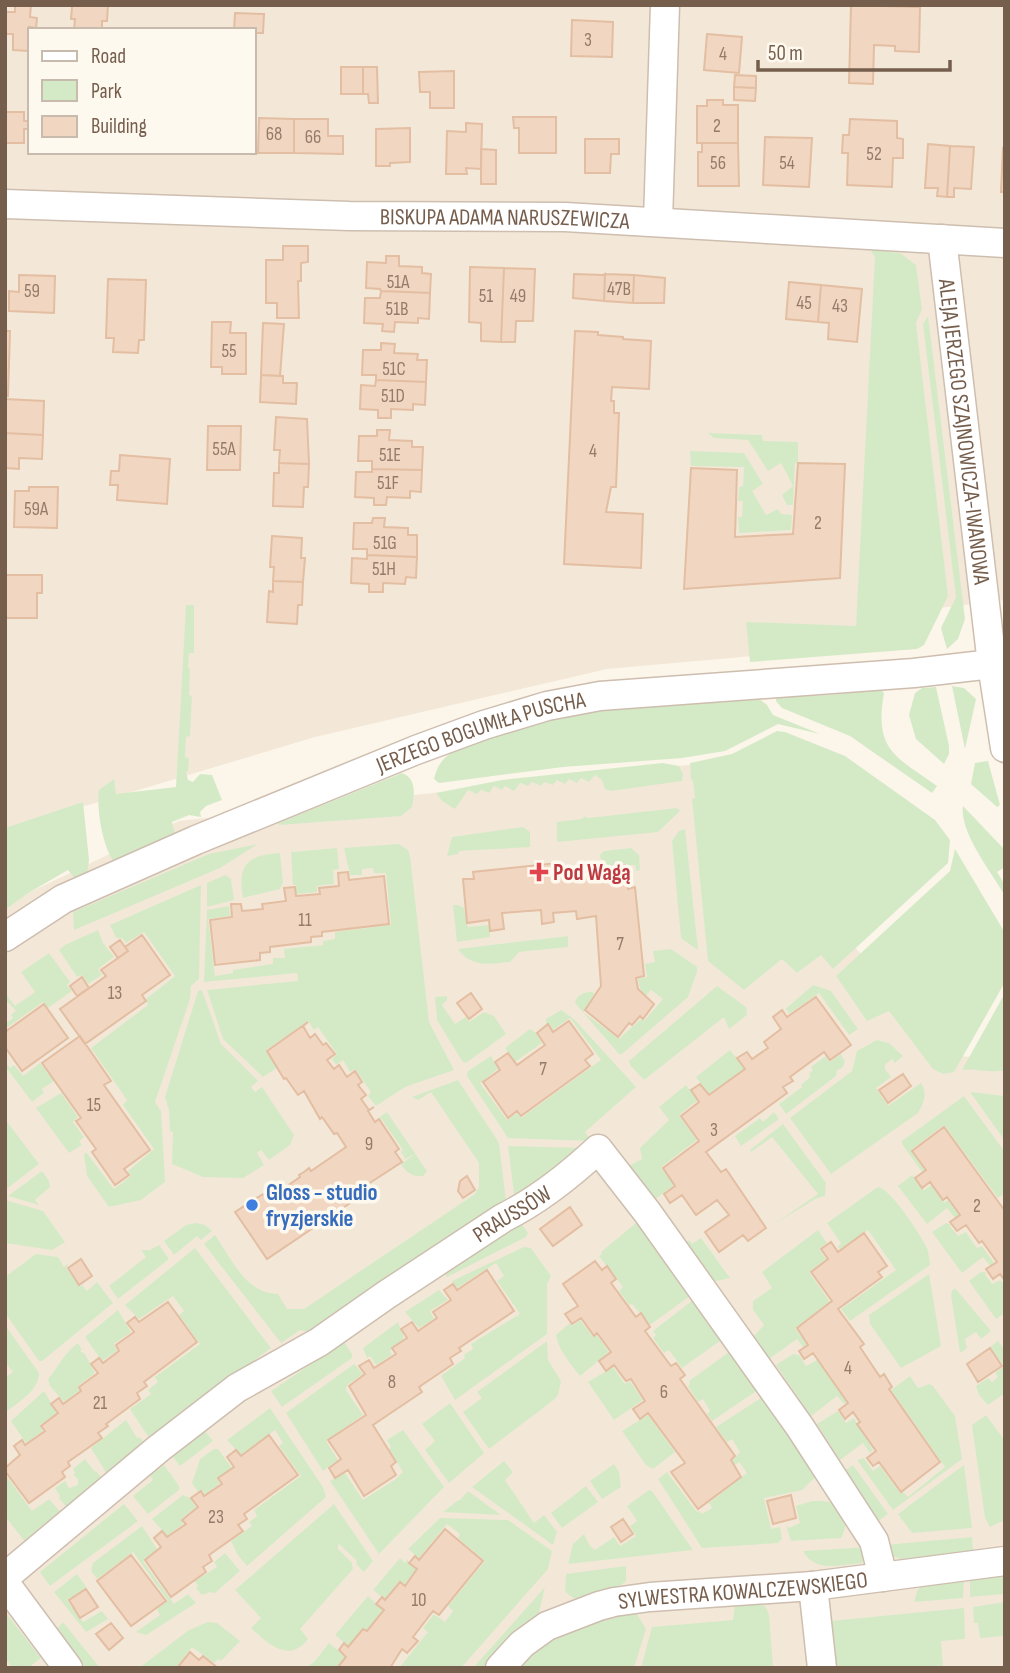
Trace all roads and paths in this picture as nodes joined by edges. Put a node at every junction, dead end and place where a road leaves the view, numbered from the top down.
1 (665, 5) edge
2 (5, 204) edge
3 (658, 221) junction
4 (942, 239) junction
5 (1005, 243) edge
6 (992, 664) junction
7 (1005, 748) edge
8 (5, 937) edge
9 (1005, 1560) edge
10 (5, 1577) edge
11 (883, 1577) junction
12 (5, 1583) edge
13 (813, 1586) junction
14 (68, 1668) edge
15 (500, 1668) edge
16 (822, 1668) edge

1 - 3 street
2 - 3 street, BISKUPA ADAMA NARUSZEWICZA
3 - 4 street, BISKUPA ADAMA NARUSZEWICZA
4 - 5 street, BISKUPA ADAMA NARUSZEWICZA
4 - 6 street, ALEJA JERZEGO SZAJNOWICZA-IWANOWA
6 - 7 street, ALEJA JERZEGO SZAJNOWICZA-IWANOWA
6 - 8 street, JERZEGO BOGUMIŁA PUSCHA
9 - 11 street, SYLWESTRA KOWALCZEWSKIEGO
10 - 11 street, PRAUSSÓW
11 - 13 street, SYLWESTRA KOWALCZEWSKIEGO
12 - 14 street
13 - 15 street, SYLWESTRA KOWALCZEWSKIEGO
13 - 16 street

